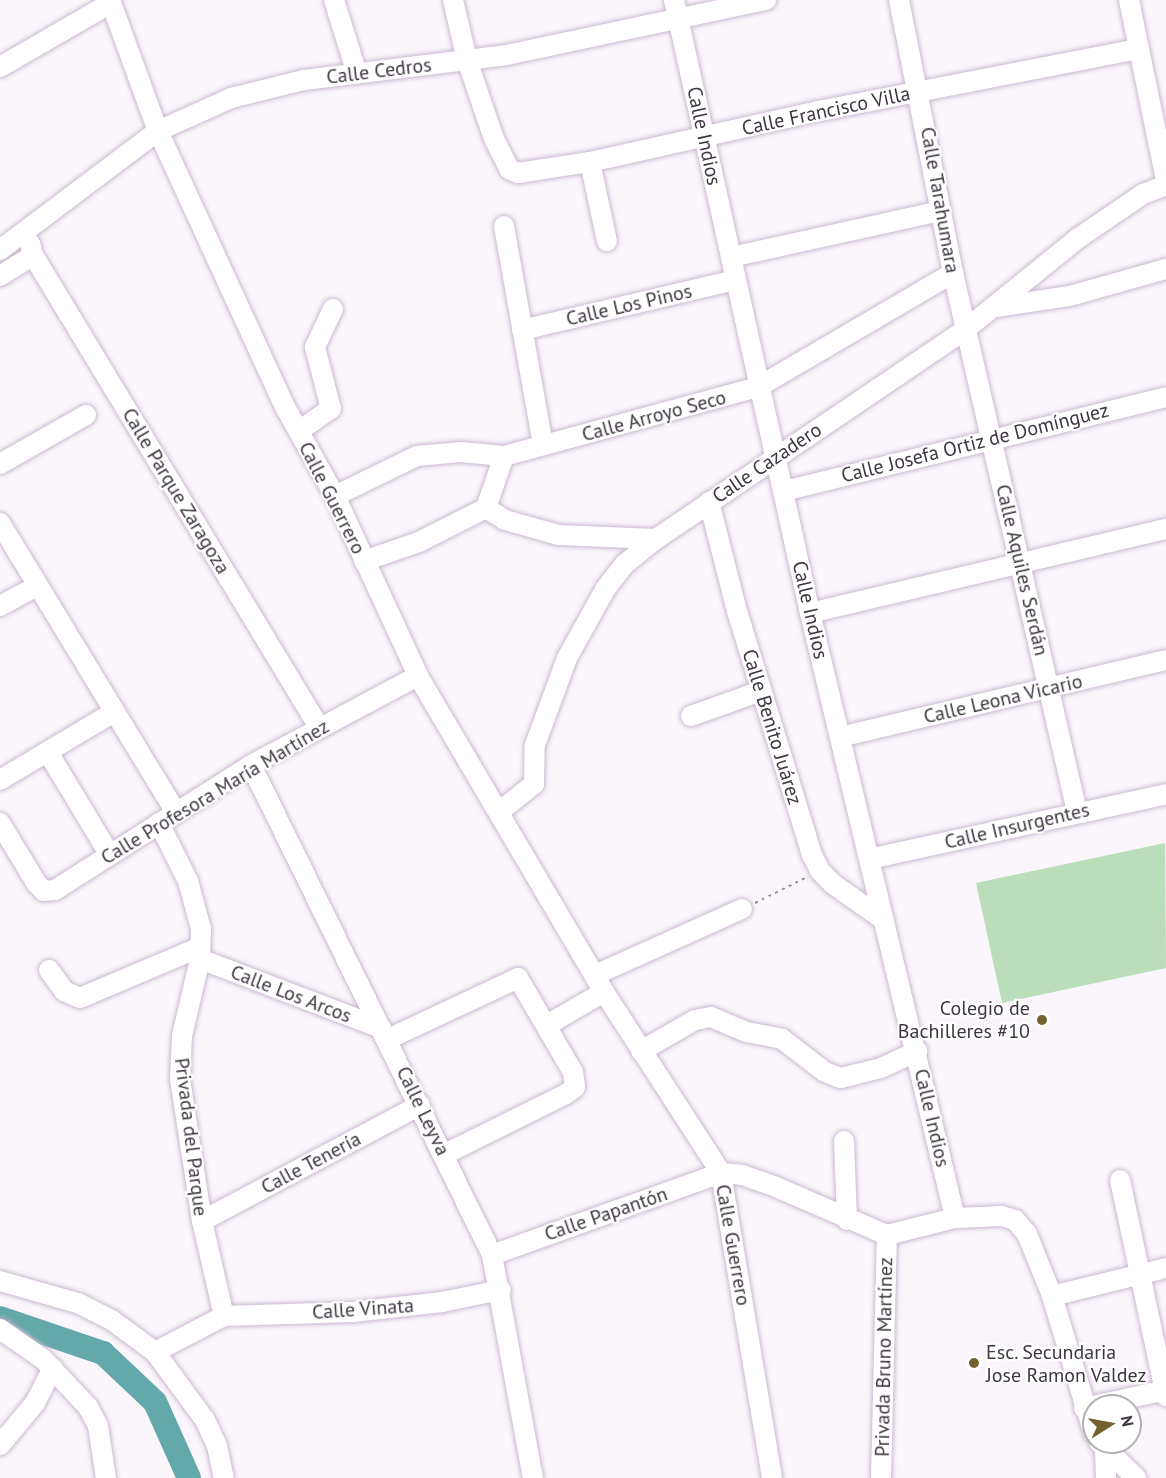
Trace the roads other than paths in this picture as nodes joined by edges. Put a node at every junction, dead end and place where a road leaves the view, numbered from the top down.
1 (334, 0) edge
2 (453, 0) edge
3 (766, 0) edge
4 (899, 0) edge
5 (1129, 0) edge
6 (110, 2) edge
7 (676, 9) edge
8 (1138, 49) junction
9 (467, 60) junction
10 (0, 67) edge
11 (357, 74) junction
12 (920, 92) junction
13 (158, 131) junction
14 (704, 137) junction
15 (590, 162) junction
16 (1165, 176) edge
17 (941, 211) junction
18 (504, 226) dead end
19 (28, 229) junction
20 (607, 241) dead end
21 (0, 250) edge
22 (33, 255) junction
23 (731, 257) junction
24 (1166, 269) edge
25 (953, 273) junction
26 (0, 276) edge
27 (735, 280) junction
28 (996, 307) junction
29 (333, 309) dead end
30 (966, 329) junction
31 (522, 330) junction
32 (758, 387) junction
33 (1166, 397) edge
34 (86, 415) dead end
35 (299, 431) junction
36 (992, 437) junction
37 (543, 445) junction
38 (504, 456) junction
39 (775, 457) junction
40 (0, 464) edge
41 (784, 491) junction
42 (335, 496) junction
43 (709, 502) junction
44 (486, 508) junction
45 (0, 523) edge
46 (1166, 529) edge
47 (656, 539) junction
48 (364, 561) junction
49 (1021, 562) junction
50 (37, 586) junction
51 (0, 606) edge
52 (810, 613) junction
53 (1166, 660) edge
54 (418, 676) junction
55 (1049, 689) junction
56 (761, 691) junction
57 (114, 712) junction
58 (691, 716) dead end
59 (319, 727) junction
60 (840, 737) junction
61 (49, 754) junction
62 (251, 765) junction
63 (0, 780) edge
64 (1166, 794) edge
65 (176, 812) junction
66 (499, 812) junction
67 (1077, 812) junction
68 (0, 823) edge
69 (159, 823) junction
70 (110, 855) junction
71 (869, 859) junction
72 (742, 909) road end
73 (884, 920) junction
74 (200, 953) junction
75 (49, 970) dead end
76 (595, 975) junction
77 (604, 992) junction
78 (547, 1025) junction
79 (385, 1033) junction
80 (917, 1051) junction
81 (641, 1052) junction
82 (420, 1105) junction
83 (844, 1140) dead end
84 (445, 1154) junction
85 (721, 1173) junction
86 (1120, 1180) dead end
87 (956, 1218) junction
88 (847, 1220) junction
89 (202, 1221) junction
90 (887, 1235) junction
91 (492, 1255) junction
92 (1166, 1269) edge
93 (1139, 1275) junction
94 (0, 1281) edge
95 (501, 1290) junction
96 (1052, 1296) junction
97 (224, 1316) junction
98 (0, 1329) edge
99 (155, 1352) junction
100 (53, 1368) junction
101 (1166, 1392) edge
102 (1142, 1397) edge
103 (1082, 1401) edge
104 (0, 1445) edge
105 (1101, 1454) edge
106 (1111, 1454) edge
107 (106, 1478) edge
108 (224, 1478) edge
109 (533, 1478) edge
110 (772, 1478) edge
111 (881, 1478) edge
112 (1106, 1478) edge
113 (1136, 1478) edge

1 - 11 street
2 - 9 street
3 - 7 street, Calle Cedros
4 - 12 street, Calle Tarahumara
5 - 8 street
6 - 10 street
6 - 13 street, Calle Guerrero
7 - 9 street, Calle Cedros
7 - 14 street, Calle Indios
8 - 12 street, Calle Francisco Villa
8 - 16 street
9 - 11 street, Calle Cedros
9 - 15 street, Calle Francisco Villa
11 - 13 street, Calle Cedros
12 - 14 street, Calle Francisco Villa
12 - 17 street, Calle Tarahumara
13 - 19 street, Calle Cedros
13 - 35 street, Calle Guerrero
14 - 15 street, Calle Francisco Villa
14 - 23 street, Calle Indios
15 - 20 street
16 - 28 street, Calle Cazadero
17 - 23 street
17 - 25 street, Calle Tarahumara
18 - 31 street
19 - 21 street, Calle Cedros
19 - 22 street
22 - 26 street
22 - 59 street, Calle Parque Zaragoza
23 - 27 street, Calle Indios
24 - 28 street
25 - 30 street, Calle Tarahumara
25 - 32 street, Calle Arroyo Seco
27 - 31 street, Calle Los Pinos
27 - 32 street, Calle Indios
28 - 30 street, Calle Cazadero
29 - 35 street
30 - 36 street, Calle Aquiles Serdán
30 - 39 street, Calle Cazadero
31 - 37 street
32 - 37 street, Calle Arroyo Seco
32 - 39 street, Calle Indios
33 - 36 street, Calle Josefa Ortiz de Domínguez
34 - 40 street
35 - 42 street, Calle Guerrero
36 - 41 street, Calle Josefa Ortiz de Domínguez
36 - 49 street, Calle Aquiles Serdán
37 - 38 street, Calle Arroyo Seco
38 - 42 street, Calle Arroyo Seco
38 - 44 street
39 - 41 street, Calle Indios
39 - 43 street, Calle Cazadero
41 - 52 street, Calle Indios
42 - 48 street, Calle Guerrero
43 - 47 street, Calle Cazadero
43 - 56 street, Calle Benito Juárez
44 - 47 street
44 - 48 street
45 - 50 street
46 - 49 street
47 - 66 street, Calle Cazadero
48 - 54 street, Calle Guerrero
49 - 52 street
49 - 55 street, Calle Aquiles Serdán
50 - 51 street
50 - 57 street
52 - 60 street, Calle Indios
53 - 55 street, Calle Leona Vicario
54 - 59 street, Calle Profesora María Martínez
54 - 66 street, Calle Guerrero
55 - 60 street, Calle Leona Vicario
55 - 67 street, Calle Aquiles Serdán
56 - 58 street
56 - 73 street, Calle Benito Juárez
57 - 61 street
57 - 65 street
59 - 62 street, Calle Profesora María Martínez
60 - 71 street, Calle Indios
61 - 63 street
61 - 70 street
62 - 65 street, Calle Profesora María Martínez
62 - 79 street, Calle Leyva
64 - 67 street, Calle Insurgentes
65 - 69 street, Calle Profesora María Martínez
66 - 76 street, Calle Guerrero
67 - 71 street, Calle Insurgentes
68 - 70 street, Calle Profesora María Martínez
69 - 70 street, Calle Profesora María Martínez
69 - 74 street, Privada del Parque
71 - 73 street, Calle Indios
72 - 76 street
73 - 80 street, Calle Indios
74 - 75 street
74 - 79 street, Calle Los Arcos
74 - 89 street, Privada del Parque
76 - 77 street, Calle Guerrero
77 - 78 street
77 - 81 street, Calle Guerrero
78 - 79 street
78 - 84 street
79 - 82 street, Calle Leyva
80 - 81 street
80 - 87 street, Calle Indios
81 - 85 street, Calle Guerrero
82 - 84 street, Calle Leyva
82 - 89 street, Calle Tenería
83 - 88 street
84 - 91 street, Calle Leyva
85 - 88 street
85 - 91 street, Calle Papantón
85 - 110 street, Calle Guerrero
86 - 93 street
87 - 90 street
87 - 96 street
88 - 90 street
89 - 97 street, Privada del Parque
90 - 111 street, Privada Bruno Martínez
91 - 95 street, Calle Leyva
92 - 93 street
93 - 96 street
93 - 101 street
94 - 99 street
95 - 97 street, Calle Vinata
95 - 109 street, Calle Leyva
96 - 103 street
97 - 99 street
98 - 100 street
99 - 108 street
100 - 104 street
100 - 107 street
101 - 102 street
105 - 112 street
106 - 113 street

